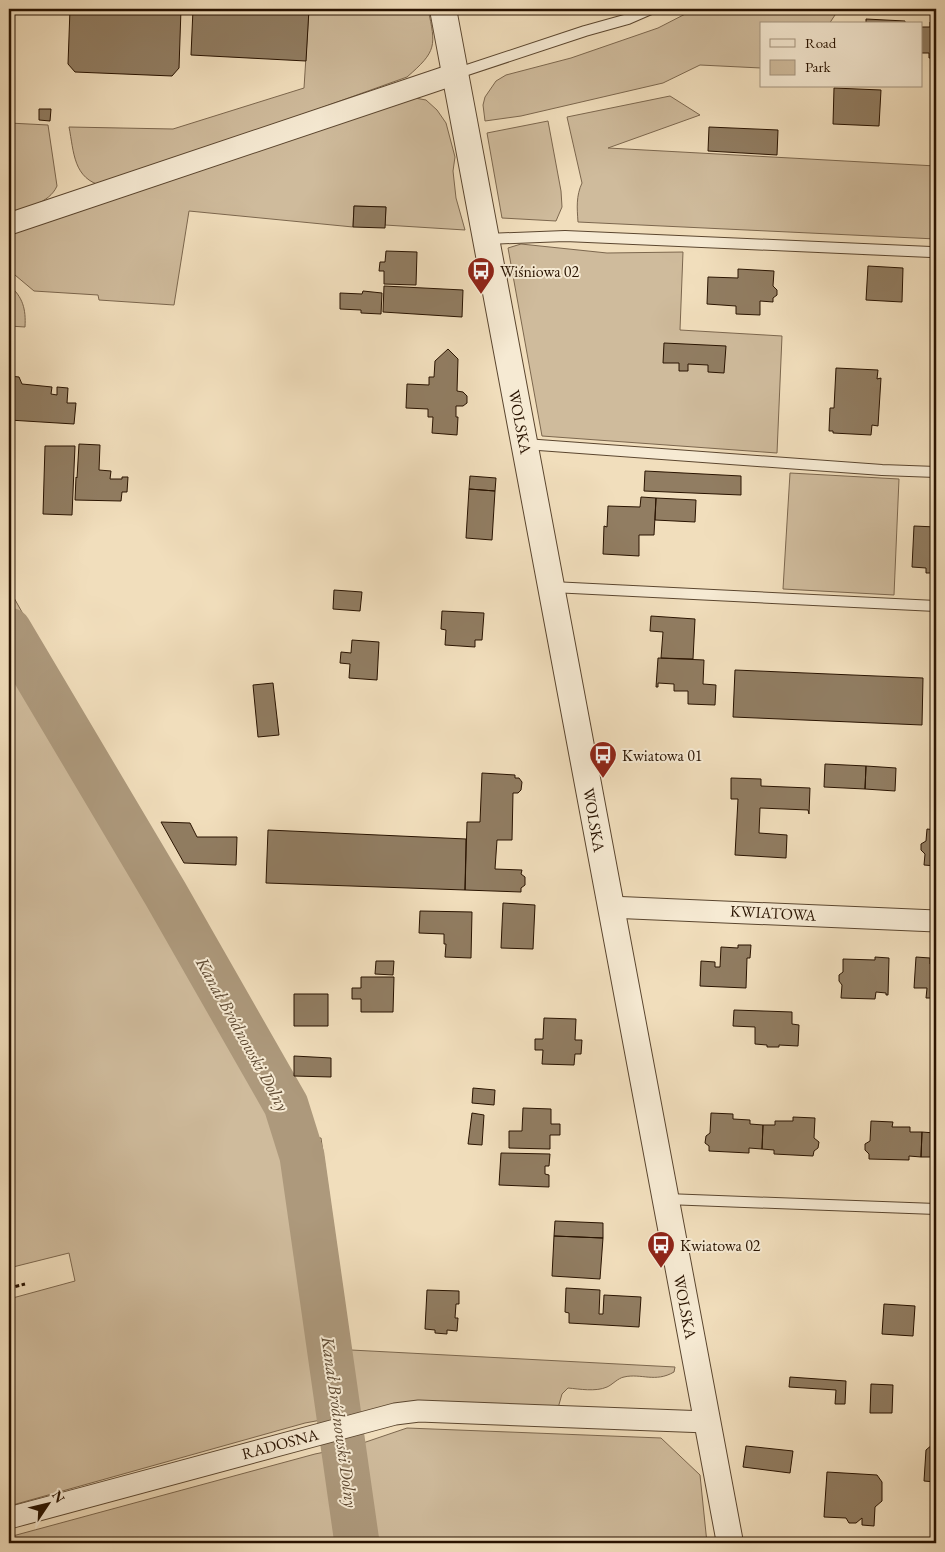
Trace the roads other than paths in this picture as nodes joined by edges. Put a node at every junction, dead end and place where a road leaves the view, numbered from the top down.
1 (443, 9) edge
2 (651, 9) edge
3 (455, 74) junction
4 (9, 224) edge
5 (486, 239) junction
6 (931, 252) dead end
7 (524, 444) junction
8 (936, 472) edge
9 (551, 587) junction
10 (936, 606) edge
11 (609, 907) junction
12 (936, 921) edge
13 (665, 1199) junction
14 (936, 1209) edge
15 (707, 1422) junction
16 (9, 1518) edge
17 (730, 1543) edge

1 - 3 street, WOLSKA
2 - 3 lane
3 - 4 street
3 - 5 street, WOLSKA
5 - 6 lane
5 - 7 street, WOLSKA
7 - 8 lane
7 - 9 street, WOLSKA
9 - 10 lane
9 - 11 street, WOLSKA
11 - 12 street, KWIATOWA
11 - 13 street, WOLSKA
13 - 14 lane
13 - 15 street, WOLSKA
15 - 16 street, RADOSNA
15 - 17 street, WOLSKA

